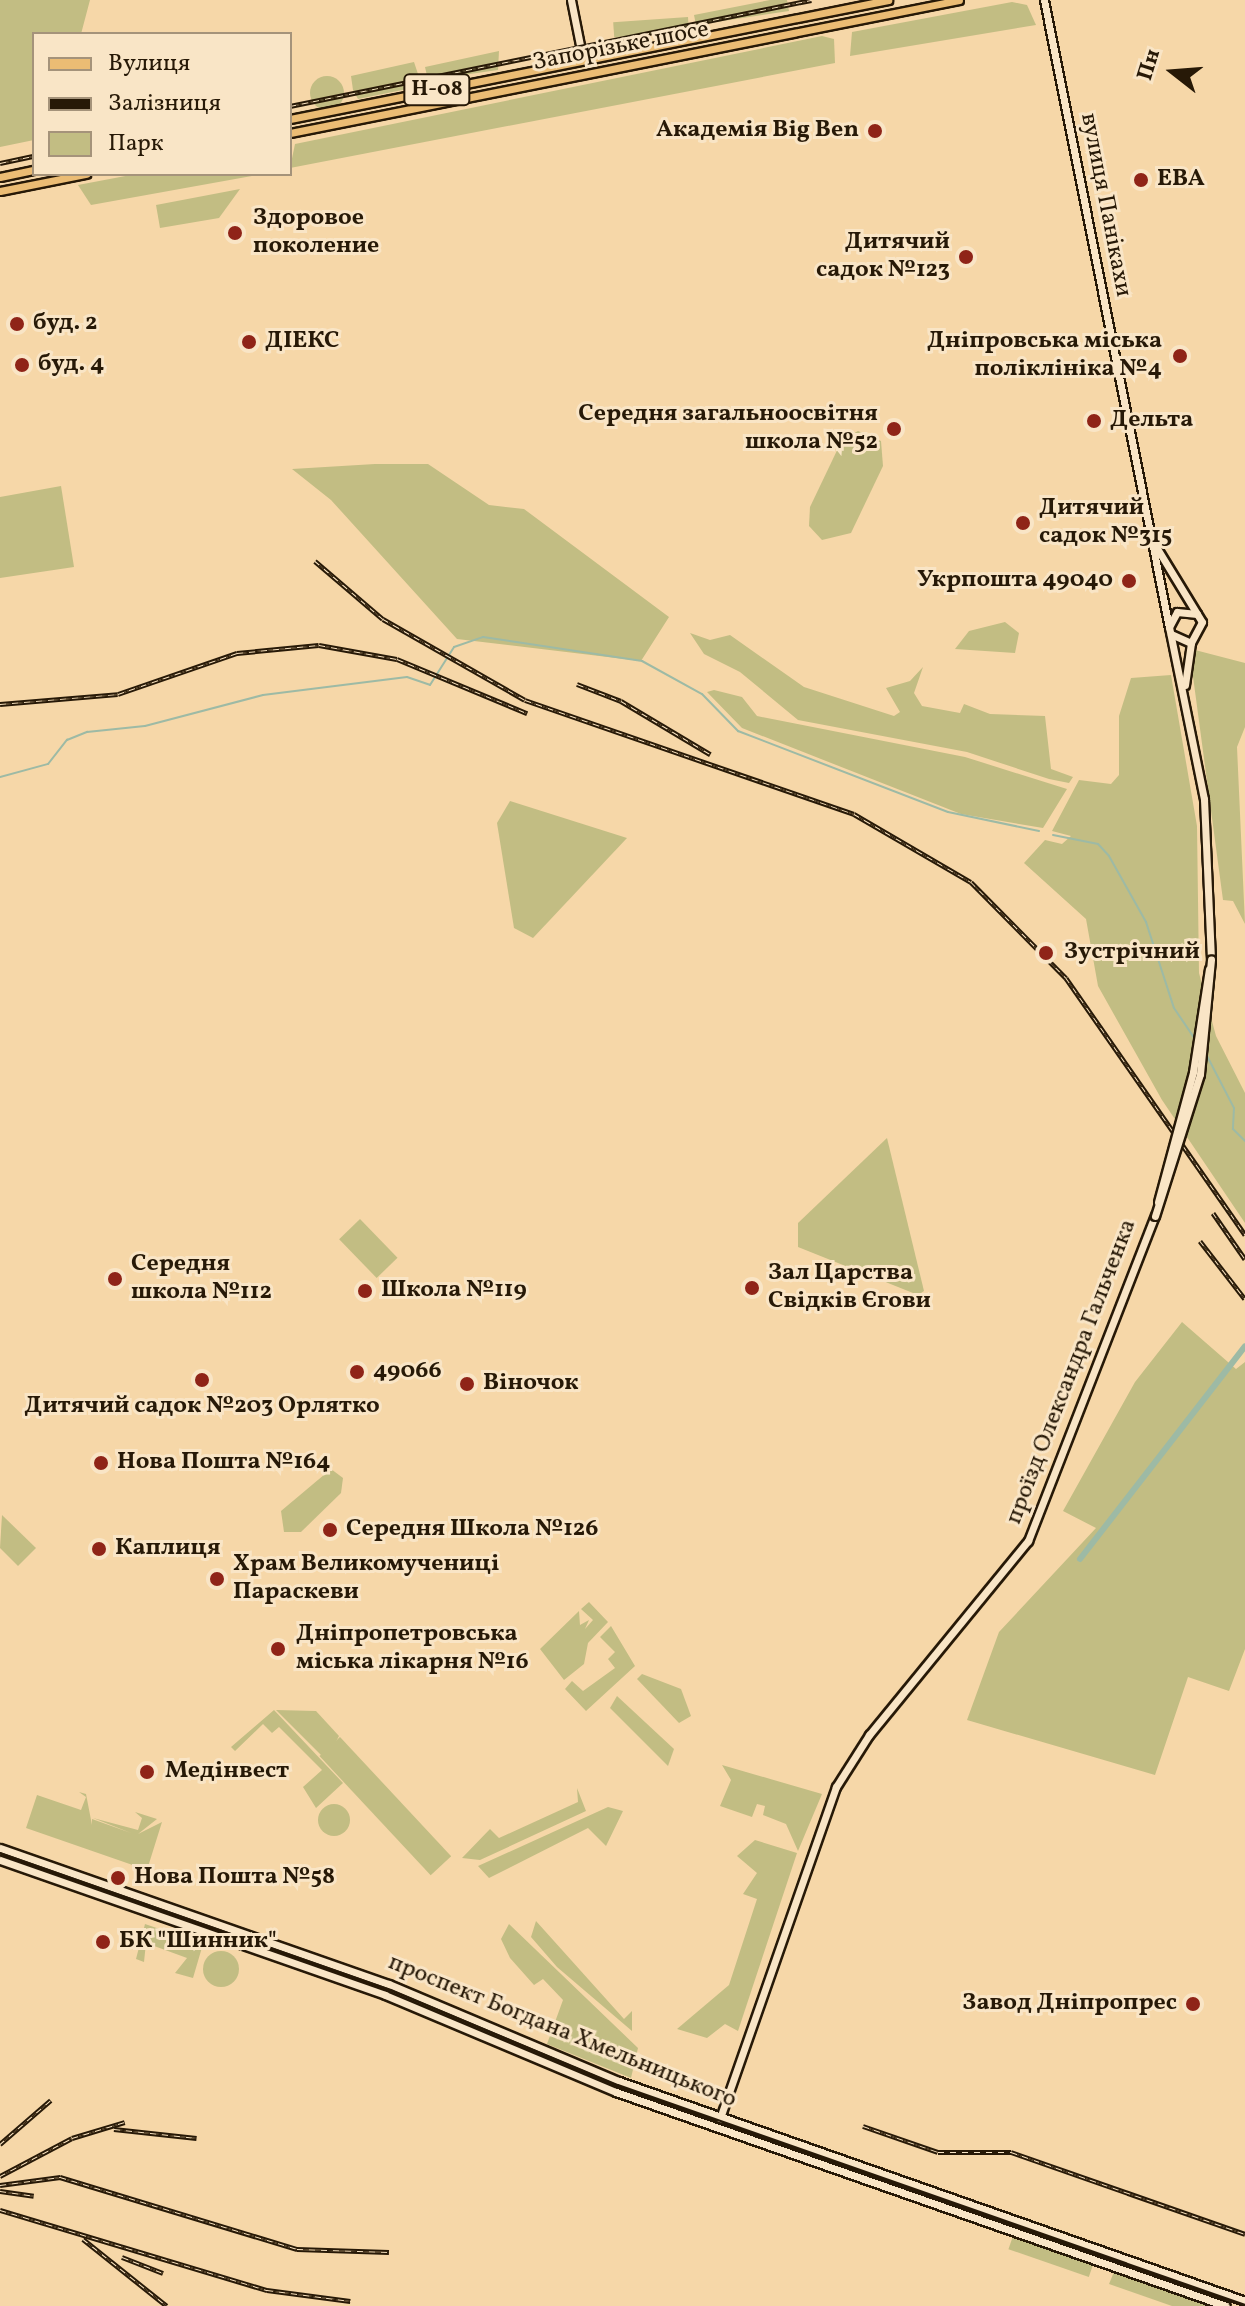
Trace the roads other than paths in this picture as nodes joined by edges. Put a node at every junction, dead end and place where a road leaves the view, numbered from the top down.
1 (571, 0) edge
2 (888, 0) edge
3 (959, 0) edge
4 (1044, 0) edge
5 (1051, 0) edge
6 (1047, 15) junction
7 (583, 60) junction
8 (587, 74) junction
9 (292, 119) edge
10 (292, 133) edge
11 (32, 170) edge
12 (63, 176) edge
13 (0, 177) edge
14 (0, 191) edge
15 (1154, 543) junction
16 (1197, 614) junction
17 (1170, 629) junction
18 (1191, 643) junction
19 (1187, 707) junction
20 (0, 1848) edge
21 (0, 1860) edge
22 (37, 1861) junction
23 (33, 1872) junction
24 (720, 2116) junction
25 (716, 2127) junction
26 (1245, 2301) edge
27 (1226, 2306) edge

1 - 7 main road
2 - 7 main road, Запорізьке шосе / Н-08
3 - 8 main road, Запорізьке шосе / Н-08
4 - 6 main road, вулиця Панікахи
5 - 6 main road, вулиця Панікахи
6 - 15 main road, вулиця Панікахи
7 - 8 main road
7 - 9 main road, Запорізьке шосе / Н-08
8 - 10 main road, Запорізьке шосе / Н-08
11 - 13 main road
12 - 14 main road
15 - 16 main road, вулиця Панікахи
15 - 17 main road, вулиця Панікахи
16 - 17 main road
16 - 18 main road
17 - 18 main road
17 - 19 main road, вулиця Панікахи
18 - 19 main road
19 - 24 main road, проїзд Олександра Гальченка, bridge
20 - 22 main road, проспект Богдана Хмельницького
21 - 23 main road, проспект Богдана Хмельницького
22 - 23 main road
22 - 24 main road, проспект Богдана Хмельницького
23 - 25 main road, проспект Богдана Хмельницького
24 - 25 main road, проїзд Олександра Гальченка
24 - 26 main road, проспект Богдана Хмельницького
25 - 27 main road, проспект Богдана Хмельницького

